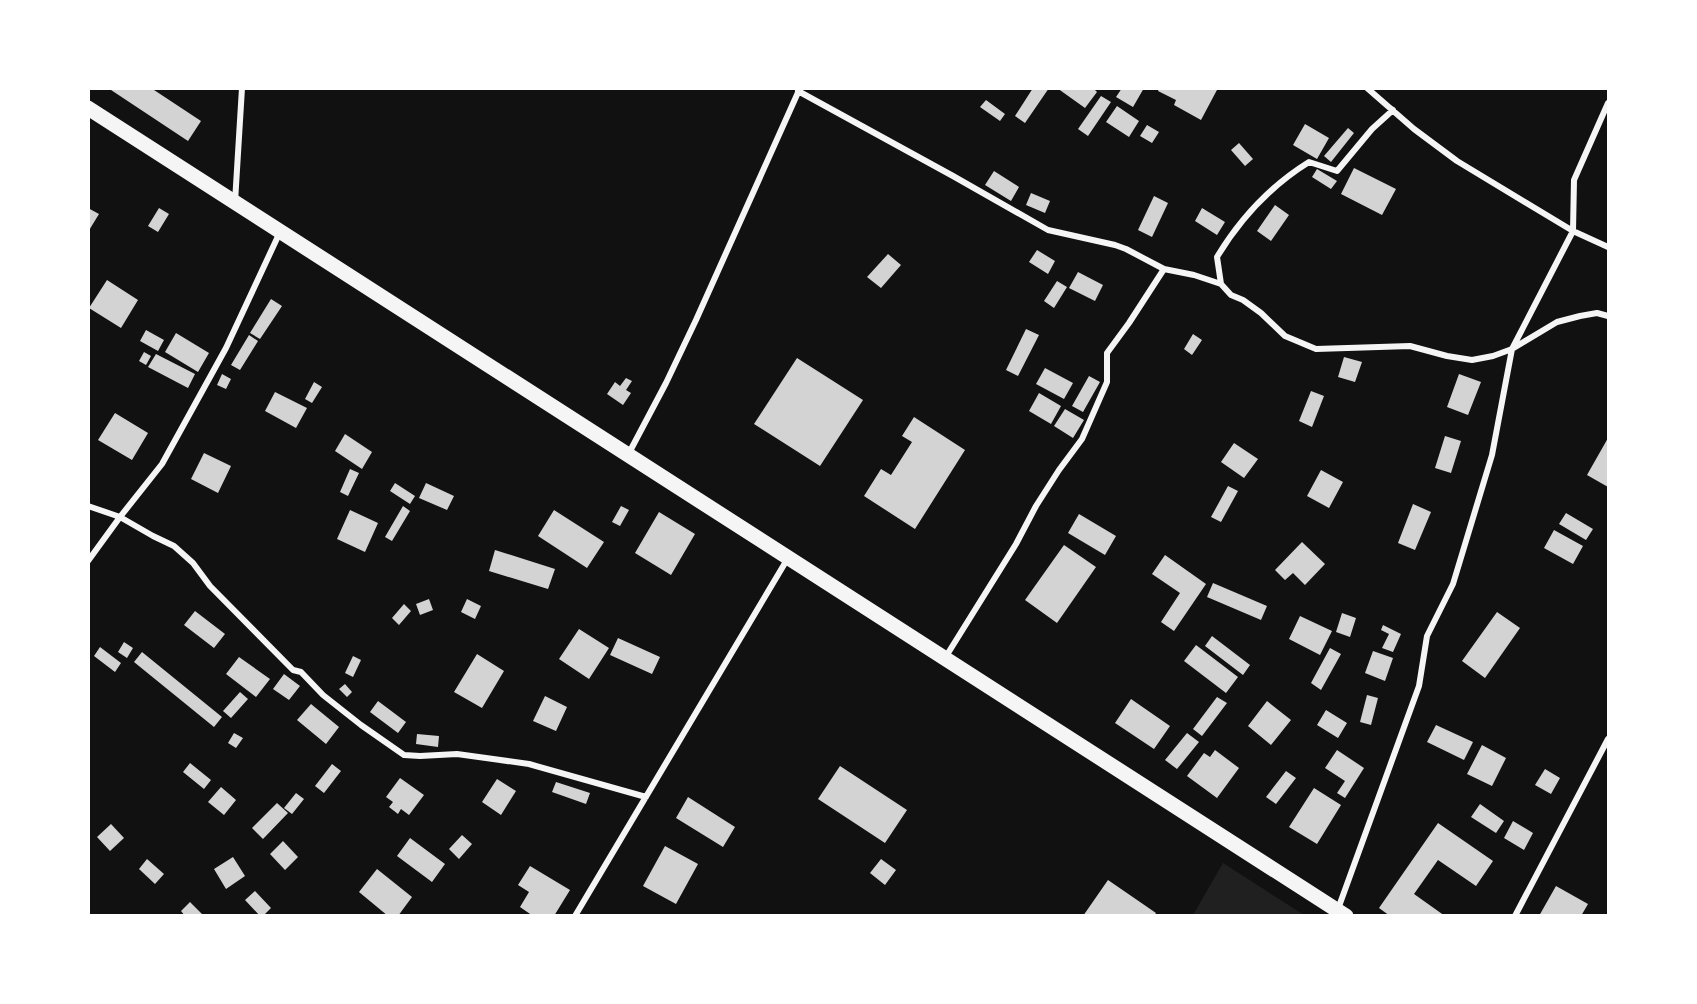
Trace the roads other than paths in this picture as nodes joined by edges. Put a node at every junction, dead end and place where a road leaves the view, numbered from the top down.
1 (242, 88) edge
2 (1367, 88) edge
3 (799, 90) edge
4 (1608, 102) edge
5 (88, 108) edge
6 (1393, 110) junction
7 (235, 202) junction
8 (280, 231) junction
9 (1573, 231) junction
10 (1608, 247) edge
11 (1164, 269) junction
12 (1221, 284) junction
13 (1608, 316) edge
14 (1512, 349) junction
15 (628, 453) junction
16 (88, 507) edge
17 (120, 517) junction
18 (789, 557) junction
19 (88, 561) edge
20 (945, 658) junction
21 (1608, 739) edge
22 (646, 797) junction
23 (1342, 913) edge
24 (575, 915) edge
25 (1515, 915) edge

1 - 7 street
2 - 6 street
3 - 11 street
3 - 15 street
4 - 9 street
5 - 7 main road
6 - 9 street
6 - 12 street
7 - 8 main road
8 - 15 main road
8 - 17 street
9 - 10 street
9 - 14 street
11 - 12 street
11 - 20 street
12 - 14 street
13 - 14 street
14 - 23 street
15 - 18 main road
16 - 17 street
17 - 19 street
17 - 22 street
18 - 20 main road
18 - 22 street
20 - 23 main road
21 - 25 street
22 - 24 street

